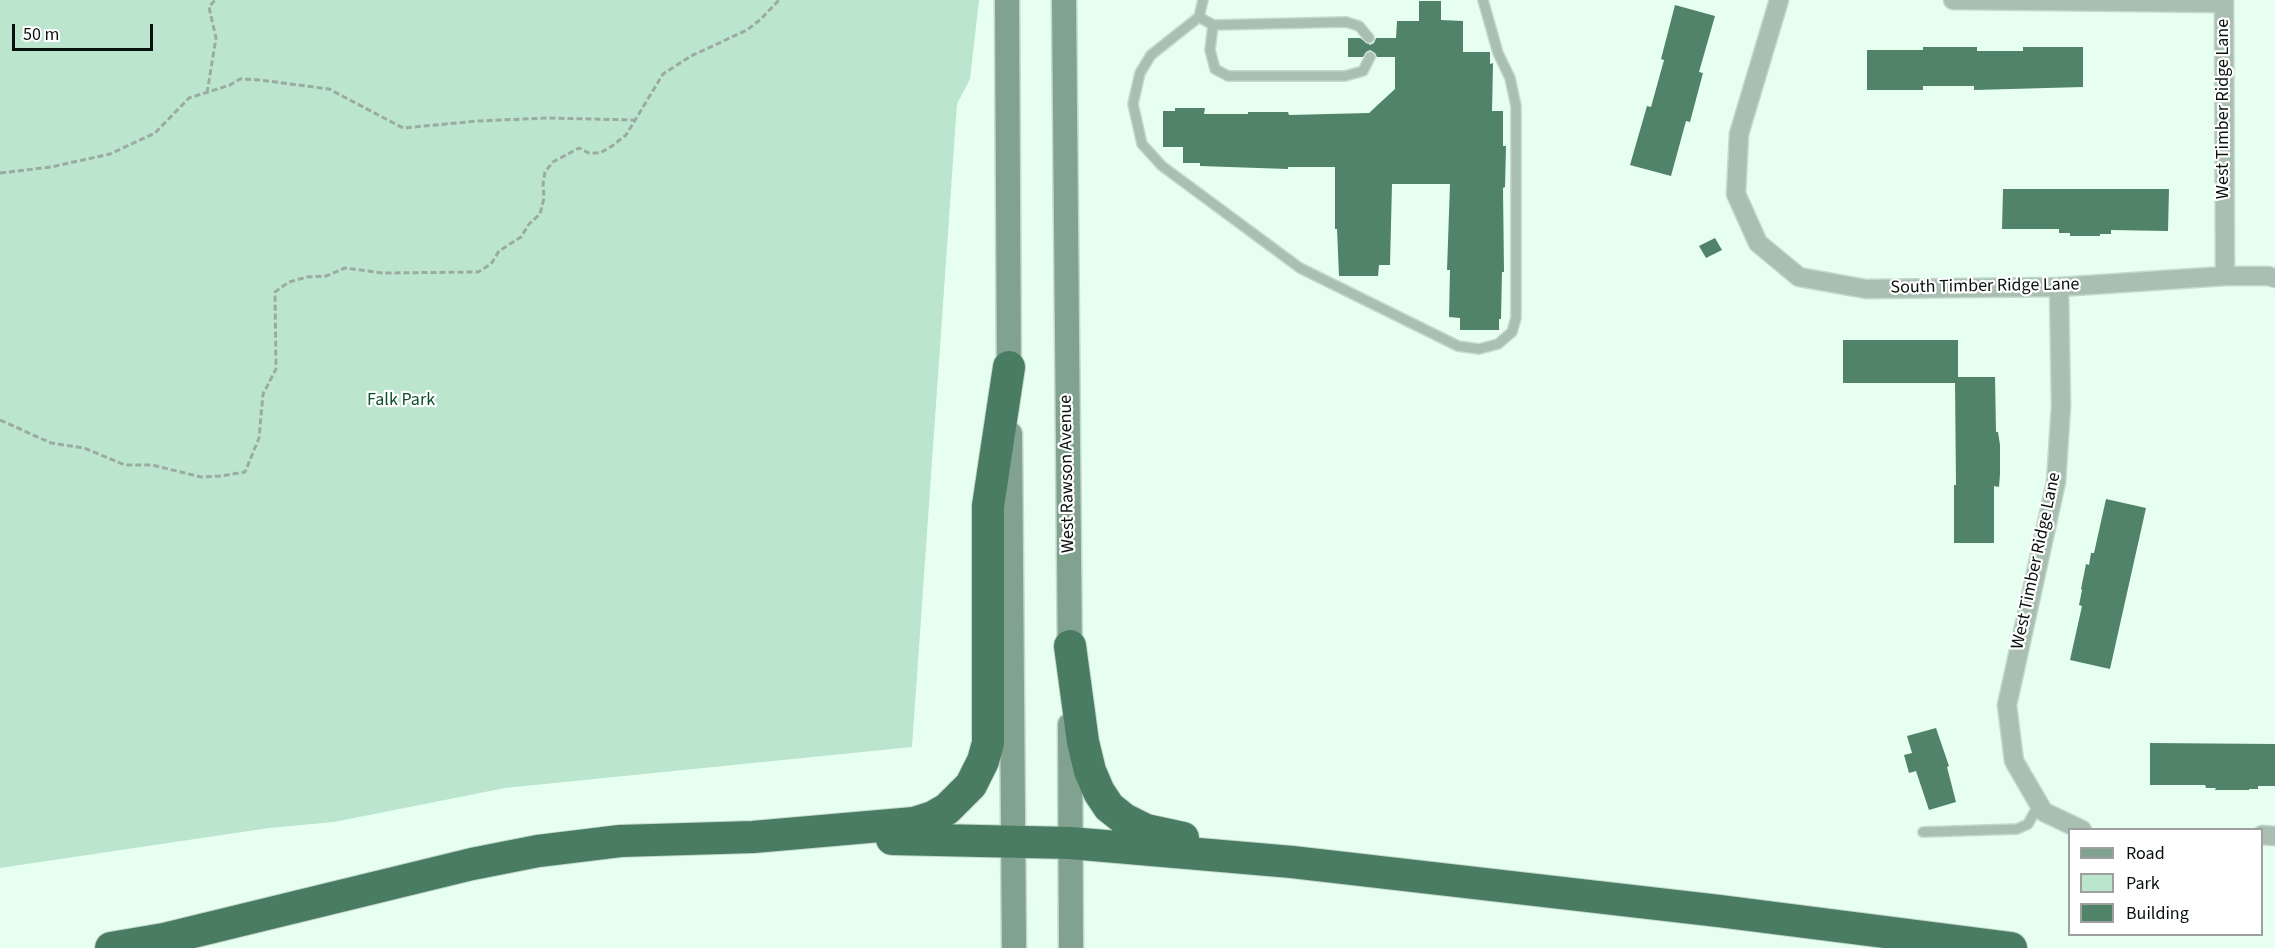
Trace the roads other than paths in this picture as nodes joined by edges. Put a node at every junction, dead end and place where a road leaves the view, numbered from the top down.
1 (1007, 0) edge
2 (1064, 0) edge
3 (1203, 0) edge
4 (1483, 0) edge
5 (1779, 0) edge
6 (1953, 0) edge
7 (2224, 2) edge
8 (1199, 17) junction
9 (1213, 25) junction
10 (1369, 38) dead end
11 (1370, 57) dead end
12 (2225, 276) junction
13 (2275, 278) edge
14 (2059, 287) junction
15 (1009, 367) junction
16 (1070, 645) junction
17 (2039, 804) junction
18 (2078, 828) edge
19 (1923, 832) dead end
20 (753, 837) junction
21 (1014, 841) junction
22 (1070, 843) junction
23 (1292, 862) junction
24 (111, 948) edge
25 (1014, 948) edge
26 (1071, 948) edge
27 (2011, 948) edge

1 - 15 main road
2 - 16 main road, West Rawson Avenue
3 - 8 lane
4 - 8 lane
5 - 14 street, South Timber Ridge Lane
6 - 7 street
7 - 12 street, West Timber Ridge Lane
8 - 9 lane
9 - 10 lane
9 - 11 lane
12 - 13 street
12 - 14 street, South Timber Ridge Lane
14 - 17 street, West Timber Ridge Lane
15 - 20 highway
15 - 21 main road
16 - 22 main road, West Rawson Avenue
16 - 23 highway
17 - 18 street
17 - 19 lane
20 - 21 highway
20 - 24 highway
21 - 22 highway
21 - 25 main road
22 - 23 highway
22 - 26 main road, West Rawson Avenue
23 - 27 highway

